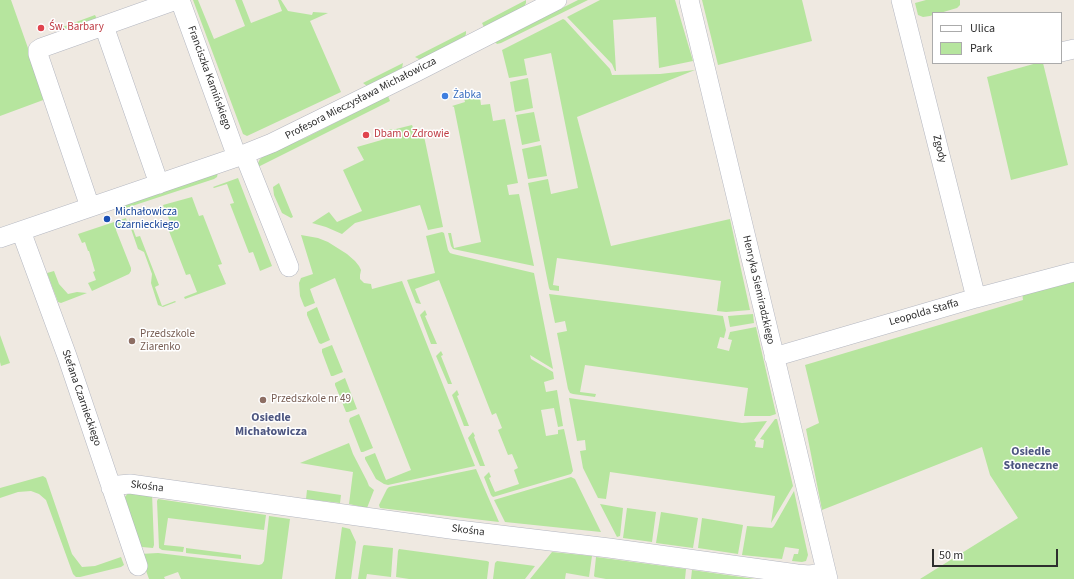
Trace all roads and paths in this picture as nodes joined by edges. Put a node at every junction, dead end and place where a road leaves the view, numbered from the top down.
1 (176, 0) edge
2 (180, 0) edge
3 (557, 0) edge
4 (689, 0) edge
5 (901, 0) edge
6 (104, 26) junction
7 (1074, 49) edge
8 (1062, 52) edge
9 (241, 155) junction
10 (159, 184) junction
11 (90, 207) junction
12 (21, 231) junction
13 (0, 238) edge
14 (289, 267) dead end
15 (1074, 272) edge
16 (976, 298) junction
17 (774, 357) junction
18 (111, 488) junction
19 (138, 566) dead end
20 (827, 576) edge

1 - 6 street
2 - 9 street, Franciszka Kamińskiego
3 - 9 street, Profesora Mieczysława Michałowicza
4 - 17 street, Henryka Siemiradzkiego
5 - 16 street, Zgody
6 - 10 street
6 - 11 street
7 - 8 street
9 - 10 street, Profesora Mieczysława Michałowicza
9 - 14 street, Franciszka Kamińskiego
10 - 11 street, Profesora Mieczysława Michałowicza
11 - 12 street, Profesora Mieczysława Michałowicza
12 - 13 street, Profesora Mieczysława Michałowicza
12 - 18 street, Stefana Czarnieckiego
15 - 16 street, Leopolda Staffa
16 - 17 street, Leopolda Staffa
17 - 20 street, Henryka Siemiradzkiego
18 - 19 street, Stefana Czarnieckiego
18 - 20 street, Skośna

